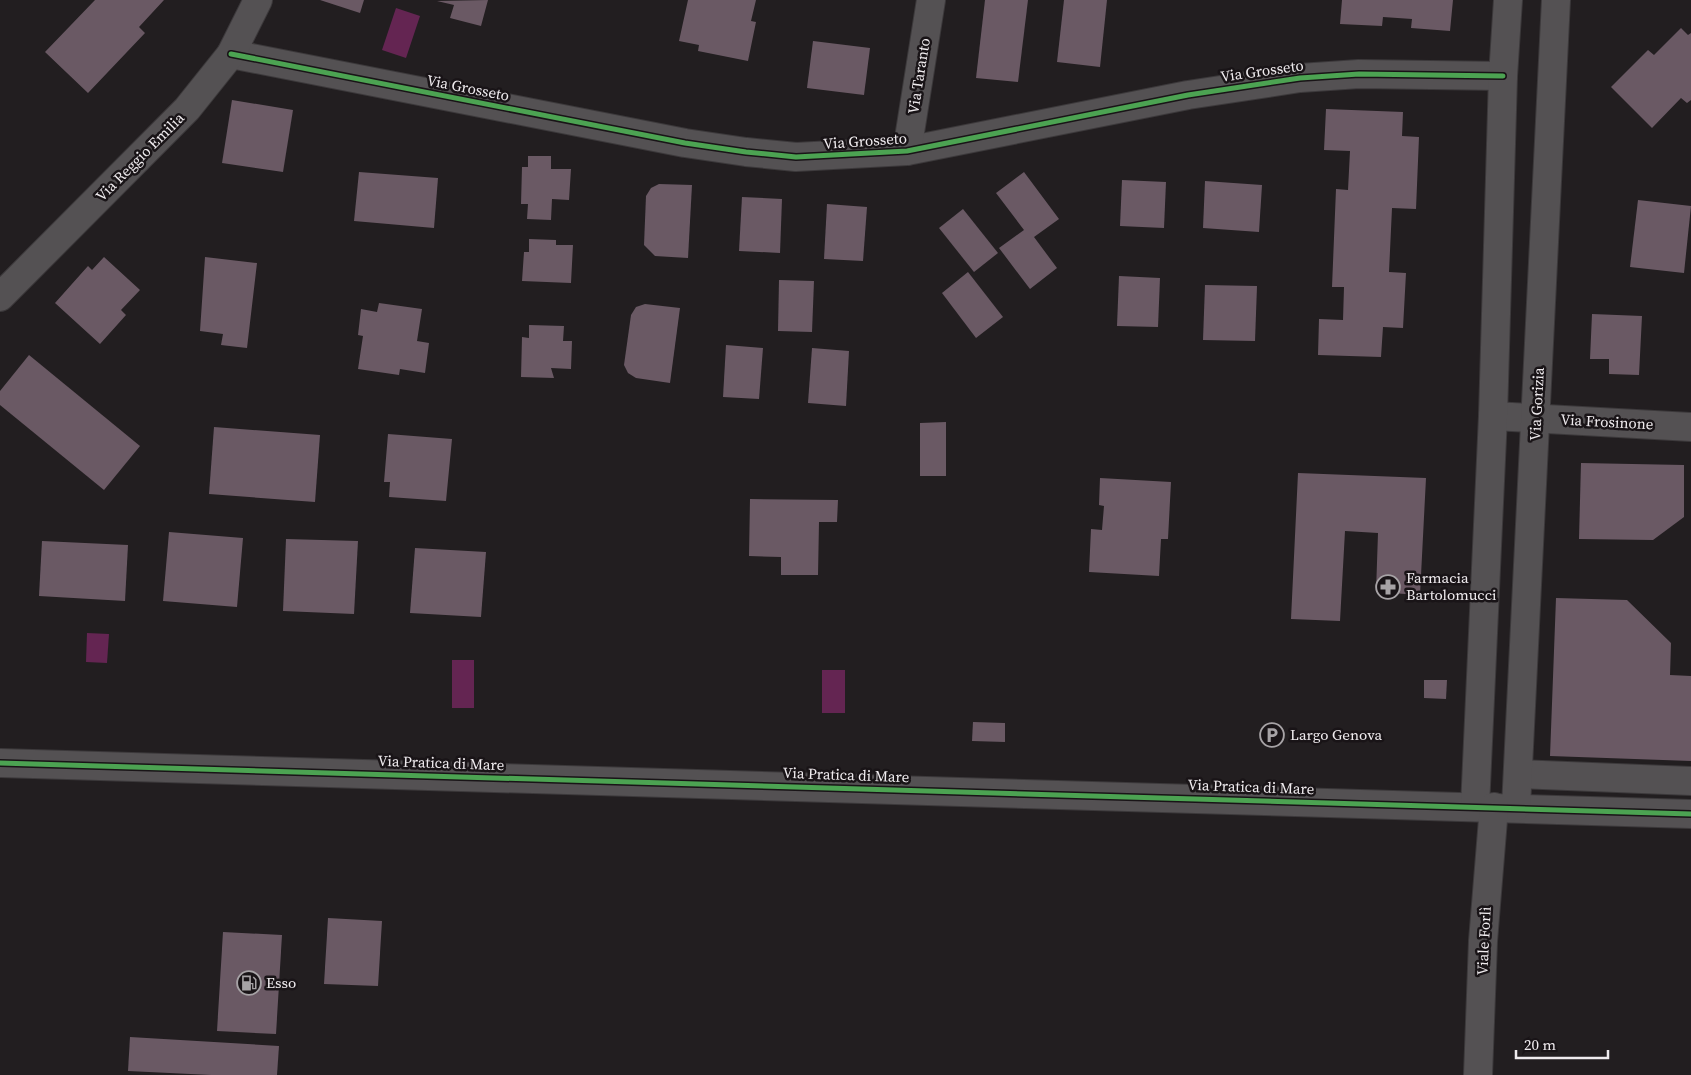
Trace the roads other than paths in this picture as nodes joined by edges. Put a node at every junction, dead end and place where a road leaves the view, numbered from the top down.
1 (258, 0) edge
2 (931, 0) edge
3 (1508, 0) edge
4 (1556, 0) edge
5 (231, 54) junction
6 (1503, 76) junction
7 (907, 151) junction
8 (0, 297) edge
9 (1493, 416) junction
10 (1536, 418) junction
11 (1691, 427) edge
12 (0, 762) edge
13 (1519, 774) junction
14 (1691, 781) edge
15 (1495, 807) junction
16 (1691, 814) edge
17 (1478, 1075) edge

1 - 5 street, Via Reggio Emilia
2 - 7 street, Via Taranto
3 - 6 street
4 - 10 street, Via Gorizia
5 - 7 street, Via Grosseto
5 - 8 street, Via Reggio Emilia
6 - 7 street, Via Grosseto
6 - 9 street
9 - 10 street, Via Frosinone
9 - 15 street
10 - 11 street, Via Frosinone
10 - 13 street, Via Gorizia
12 - 15 street, Via Pratica di Mare
13 - 14 street
13 - 15 street, Via Gorizia
15 - 16 street, Via Pratica di Mare
15 - 17 street, Viale Forlì

